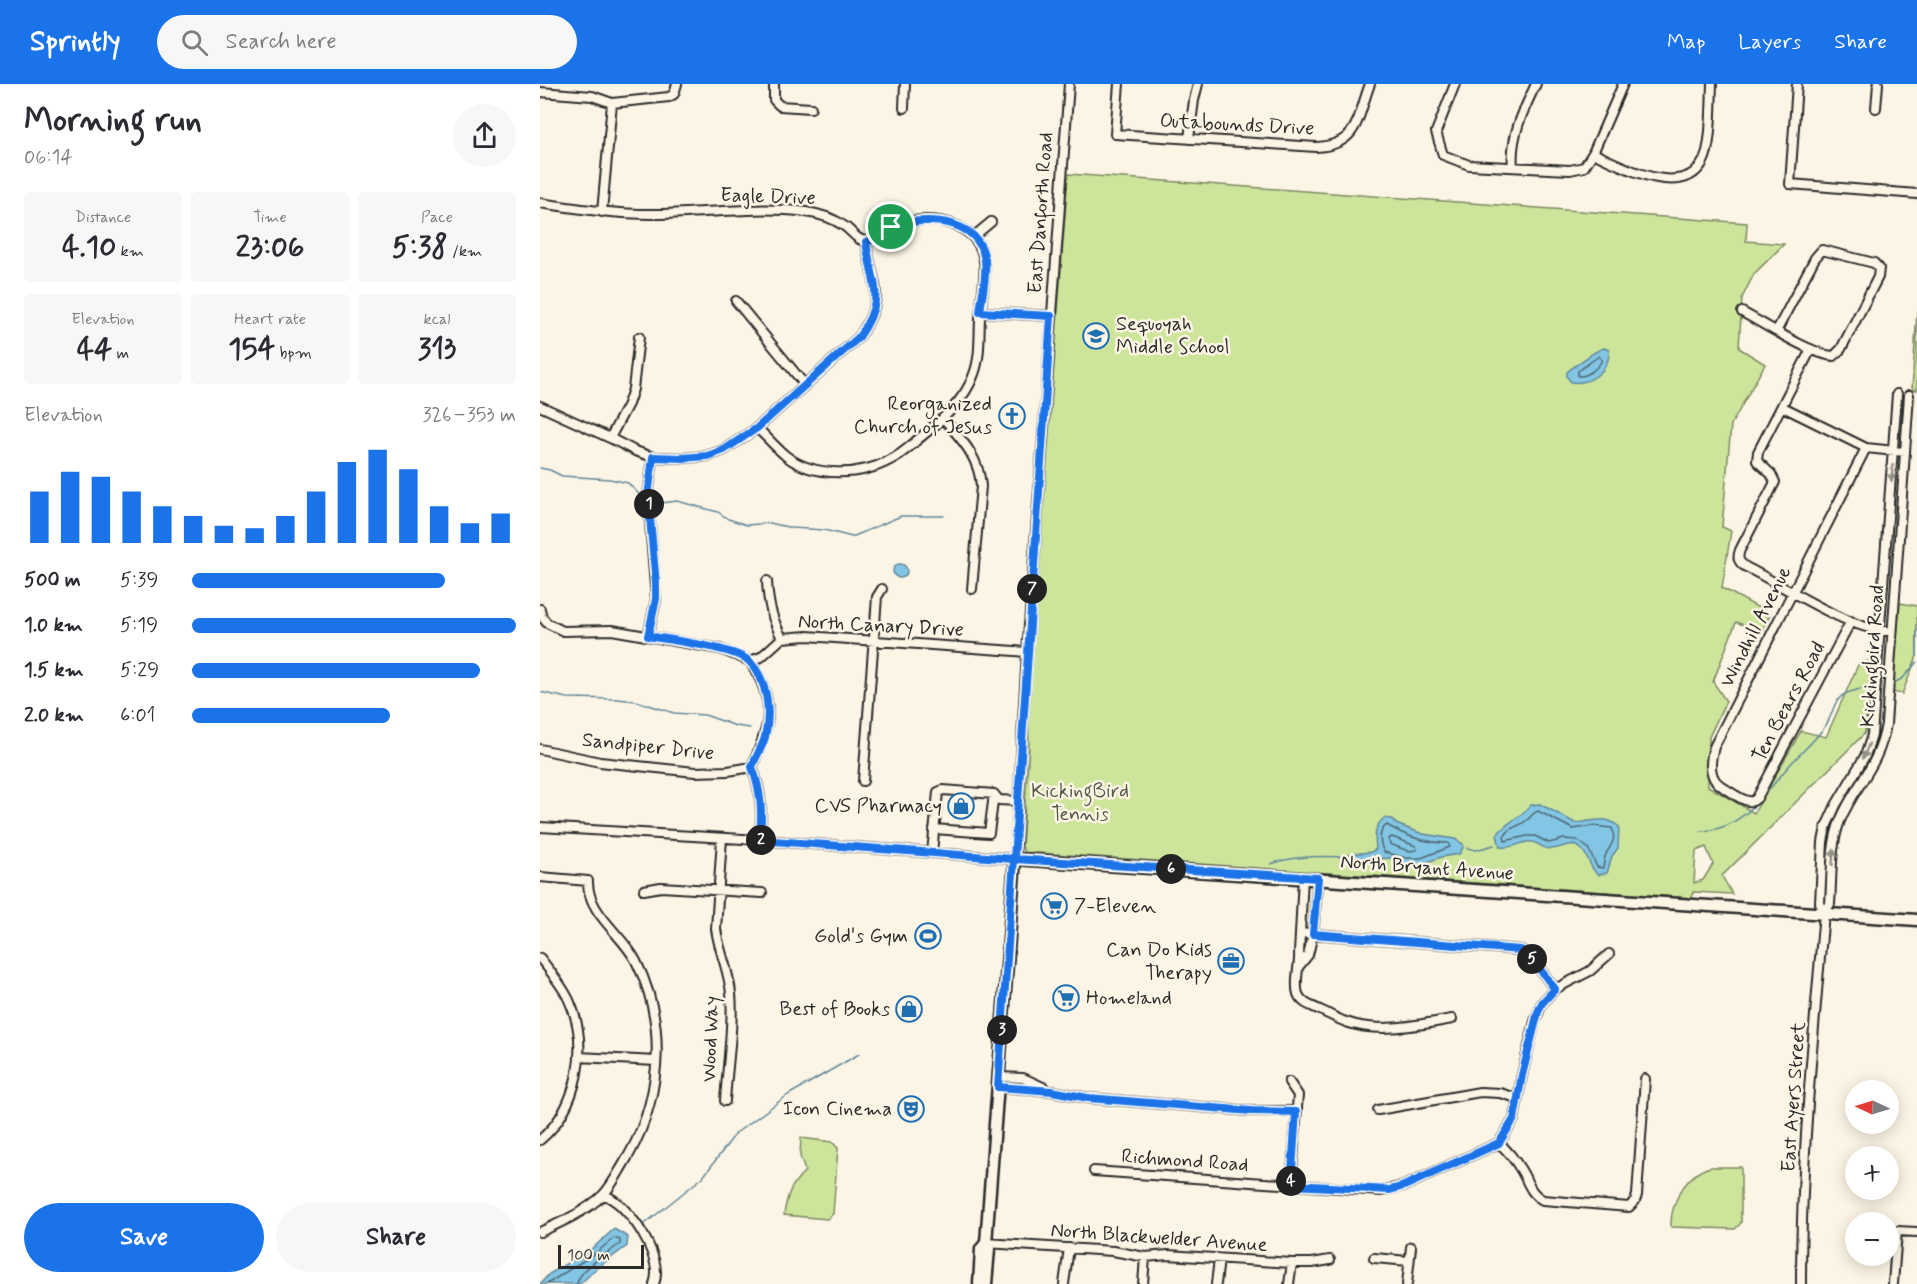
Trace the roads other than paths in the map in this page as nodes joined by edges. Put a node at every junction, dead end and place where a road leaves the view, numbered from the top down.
1 (677, 84) edge
2 (774, 84) edge
3 (905, 84) edge
4 (1069, 84) edge
5 (1119, 84) edge
6 (1198, 84) edge
7 (1370, 84) edge
8 (1454, 84) edge
9 (1536, 84) edge
10 (1623, 84) edge
11 (1712, 84) edge
12 (1797, 84) edge
13 (1878, 84) edge
14 (540, 92) edge
15 (612, 103) junction
16 (811, 108) dead end
17 (904, 108) dead end
18 (1876, 108) dead end
19 (1189, 139) junction
20 (1593, 153) junction
21 (1513, 167) junction
22 (1917, 194) edge
23 (540, 203) edge
24 (603, 212) junction
25 (990, 222) dead end
26 (973, 237) junction
27 (866, 242) junction
28 (736, 301) dead end
29 (980, 312) junction
30 (1742, 312) dead end
31 (1051, 316) junction
32 (1777, 330) junction
33 (639, 337) dead end
34 (1811, 349) junction
35 (805, 385) junction
36 (1897, 394) dead end
37 (1909, 395) dead end
38 (540, 406) edge
39 (1783, 406) junction
40 (944, 419) junction
41 (757, 428) junction
42 (610, 438) junction
43 (1866, 448) junction
44 (1893, 452) junction
45 (1905, 452) junction
46 (653, 457) junction
47 (1887, 535) junction
48 (1899, 535) junction
49 (1884, 576) junction
50 (1896, 577) junction
51 (767, 581) dead end
52 (882, 589) dead end
53 (972, 589) dead end
54 (1793, 591) junction
55 (540, 609) edge
56 (1851, 621) junction
57 (1881, 631) junction
58 (1892, 632) junction
59 (648, 636) junction
60 (782, 639) junction
61 (874, 640) junction
62 (1027, 652) junction
63 (750, 661) junction
64 (540, 749) edge
65 (752, 767) junction
66 (862, 781) dead end
67 (994, 794) junction
68 (1757, 798) joint
69 (1018, 801) junction
70 (540, 827) edge
71 (934, 830) junction
72 (722, 838) junction
73 (760, 840) junction
74 (932, 853) junction
75 (1014, 859) junction
76 (540, 877) edge
77 (1303, 877) junction
78 (1318, 878) junction
79 (644, 890) dead end
80 (718, 890) junction
81 (762, 893) dead end
82 (1824, 913) junction
83 (1917, 920) edge
84 (1300, 933) junction
85 (1313, 934) junction
86 (1609, 954) dead end
87 (540, 958) edge
88 (1300, 965) junction
89 (1555, 989) junction
90 (1452, 1019) dead end
91 (579, 1057) junction
92 (656, 1061) junction
93 (1645, 1079) dead end
94 (998, 1082) junction
95 (1289, 1082) dead end
96 (1517, 1098) junction
97 (725, 1101) dead end
98 (1378, 1110) dead end
99 (1296, 1112) junction
100 (540, 1140) edge
101 (1499, 1143) junction
102 (1094, 1171) dead end
103 (1291, 1185) junction
104 (604, 1194) junction
105 (540, 1232) edge
106 (1917, 1232) edge
107 (986, 1243) junction
108 (1411, 1247) dead end
109 (1069, 1248) junction
110 (1145, 1257) junction
111 (1219, 1258) junction
112 (1374, 1258) dead end
113 (1329, 1260) dead end
114 (1409, 1261) junction
115 (1292, 1263) junction
116 (654, 1284) edge
117 (979, 1284) edge
118 (986, 1284) edge
119 (1064, 1284) edge
120 (1143, 1284) edge
121 (1216, 1284) edge
122 (1289, 1284) edge
123 (1407, 1284) edge
124 (1801, 1284) edge
125 (1893, 1284) edge

1 - 15 street
2 - 16 street
3 - 17 street
4 - 31 street, East Danforth Road
5 - 19 street, Outabounds Drive
6 - 19 street
7 - 19 street, Outabounds Drive
8 - 21 street
9 - 21 street
10 - 20 street
11 - 20 street
12 - 22 street
13 - 18 street
14 - 15 street
15 - 24 street
20 - 21 street
23 - 24 street, Eagle Drive
24 - 27 street, Eagle Drive
25 - 26 street
26 - 27 street
26 - 29 street
27 - 35 street
28 - 35 street
29 - 31 street
29 - 40 street
30 - 32 street
31 - 62 street, East Danforth Road
32 - 34 street
32 - 34 street
33 - 42 street
34 - 39 street
35 - 41 street
36 - 44 street, Kickingbird Road
37 - 45 street, Kickingbird Road
38 - 42 street
39 - 43 street
39 - 54 street
40 - 41 street
40 - 53 street
41 - 46 street
42 - 46 street
43 - 44 street
43 - 54 street, Windhill Avenue
44 - 45 street
44 -> 47 street, Kickingbird Road
45 - 48 street, Kickingbird Road
46 - 59 street
47 - 48 street
47 - 49 street, Kickingbird Road
48 - 50 street, Kickingbird Road
49 - 50 street
49 - 57 street, Kickingbird Road
50 - 58 street, Kickingbird Road
51 - 60 street
52 - 61 street
54 - 56 street
54 - 68 street, Windhill Avenue
55 - 59 street
56 - 57 street
56 - 68 street, Ten Bears Road
57 - 58 street
57 -> 82 street, Kickingbird Road
82 -> 58 street, Kickingbird Road
59 - 63 street
60 - 61 street, North Canary Drive
60 - 63 street, North Canary Drive
61 - 62 street, North Canary Drive
61 - 66 street
62 - 69 street, East Danforth Road
63 - 65 street
64 - 65 street, Sandpiper Drive
65 - 73 street
67 - 69 street
67 - 71 street
67 - 71 street
69 - 75 street, East Danforth Road
70 - 72 street, North Bryant Avenue
71 - 74 street
72 - 73 street, North Bryant Avenue
72 - 80 street, Wood Way
73 - 74 street, North Bryant Avenue
74 - 75 street, North Bryant Avenue
75 - 77 main road, North Bryant Avenue
75 - 94 main road, East Danforth Road
76 - 92 street
77 - 78 main road, North Bryant Avenue
77 - 84 street
78 - 82 main road, North Bryant Avenue
78 - 85 street
79 - 80 street
80 - 81 street
80 - 97 street, Wood Way
82 - 83 main road, North Bryant Avenue
82 - 124 street, East Ayers Street
84 - 85 street
84 - 88 street
85 - 88 street
85 - 89 street
86 - 89 street
87 - 91 street
88 - 90 street
89 - 96 street
91 - 92 street
91 - 100 street
92 - 104 street
93 - 101 street
94 - 99 street
94 - 107 main road, East Danforth Road
95 - 99 street
96 - 98 street
96 - 101 street
99 - 103 street
101 - 103 street, Richmond Road
102 - 103 street, Richmond Road
104 - 105 street
104 - 116 street
106 - 125 street
107 - 109 street, North Blackwelder Avenue
107 - 117 main road, East Danforth Road
107 - 118 main road, East Danforth Road
108 - 114 street
109 - 110 street, North Blackwelder Avenue
109 - 119 street
110 - 111 street, North Blackwelder Avenue
110 - 120 street
111 - 115 street, North Blackwelder Avenue
111 - 121 street
112 - 114 street
113 - 115 street, North Blackwelder Avenue
114 - 123 street
115 - 122 street

